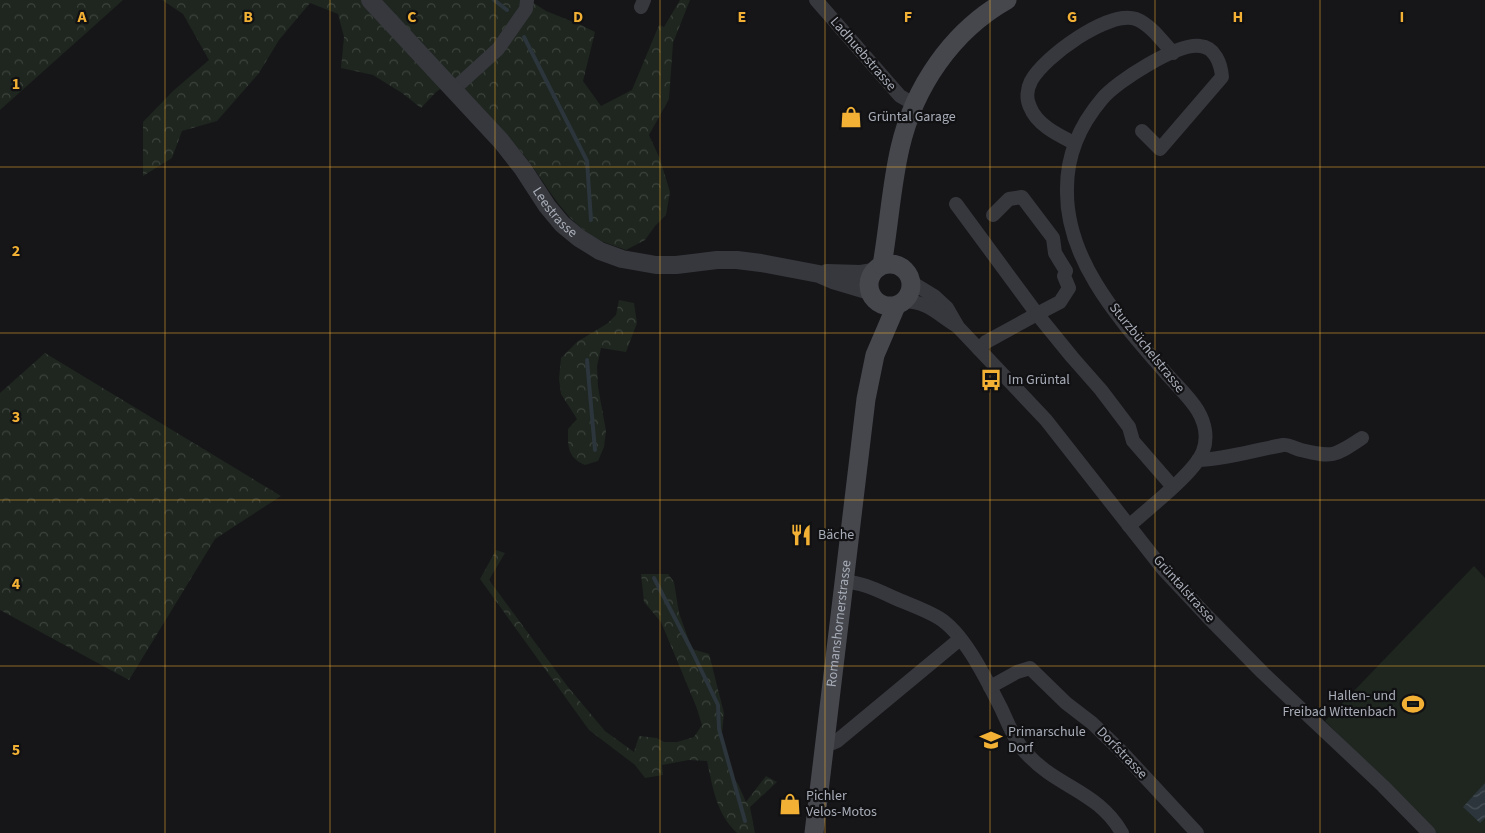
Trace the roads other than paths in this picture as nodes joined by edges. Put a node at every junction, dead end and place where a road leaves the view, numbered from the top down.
1 (370, 0) edge
2 (527, 0) edge
3 (816, 0) edge
4 (1007, 0) edge
5 (1173, 53) junction
6 (454, 89) junction
7 (914, 104) junction
8 (1142, 131) dead end
9 (1074, 143) junction
10 (956, 204) dead end
11 (891, 212) junction
12 (993, 215) dead end
13 (878, 269) junction
14 (819, 274) junction
15 (907, 275) junction
16 (874, 296) junction
17 (900, 304) junction
18 (1037, 314) junction
19 (958, 327) junction
20 (979, 349) junction
21 (875, 355) junction
22 (1362, 438) dead end
23 (1198, 460) junction
24 (1173, 487) junction
25 (1129, 526) junction
26 (844, 582) junction
27 (960, 638) junction
28 (990, 687) junction
29 (824, 742) junction
30 (814, 833) edge
31 (1122, 833) edge
32 (1197, 833) edge
33 (1429, 833) edge

1 - 6 street, Leestrasse
2 - 6 street
3 - 7 street, Ladhuebstrasse
4 - 7 main road
5 - 8 street, Sturzbüchelstrasse
5 - 9 street, Sturzbüchelstrasse
5 - 9 street
6 - 14 street, Leestrasse
7 - 11 main road
9 - 23 street, Sturzbüchelstrasse
10 - 18 street
11 - 13 main road
11 - 15 main road
12 - 18 street
13 - 14 street, Leestrasse
13 - 15 main road
13 - 16 main road
14 - 16 street, Leestrasse
15 - 17 main road
15 - 19 street, Grüntalstrasse
16 - 17 main road
16 - 21 main road, Romanshornerstrasse
17 - 19 street, Grüntalstrasse
17 - 21 main road, Romanshornerstrasse
18 - 20 street
18 - 24 street
19 - 20 street, Grüntalstrasse
20 - 25 street, Grüntalstrasse
21 - 26 main road, Romanshornerstrasse
22 - 23 street
23 - 24 street, Sturzbüchelstrasse
24 - 25 street, Sturzbüchelstrasse
25 - 33 street, Grüntalstrasse
26 - 27 street
26 - 29 main road, Romanshornerstrasse
27 - 28 street
27 - 29 street
28 - 31 street
28 - 32 street, Dorfstrasse
29 - 30 main road, Romanshornerstrasse

